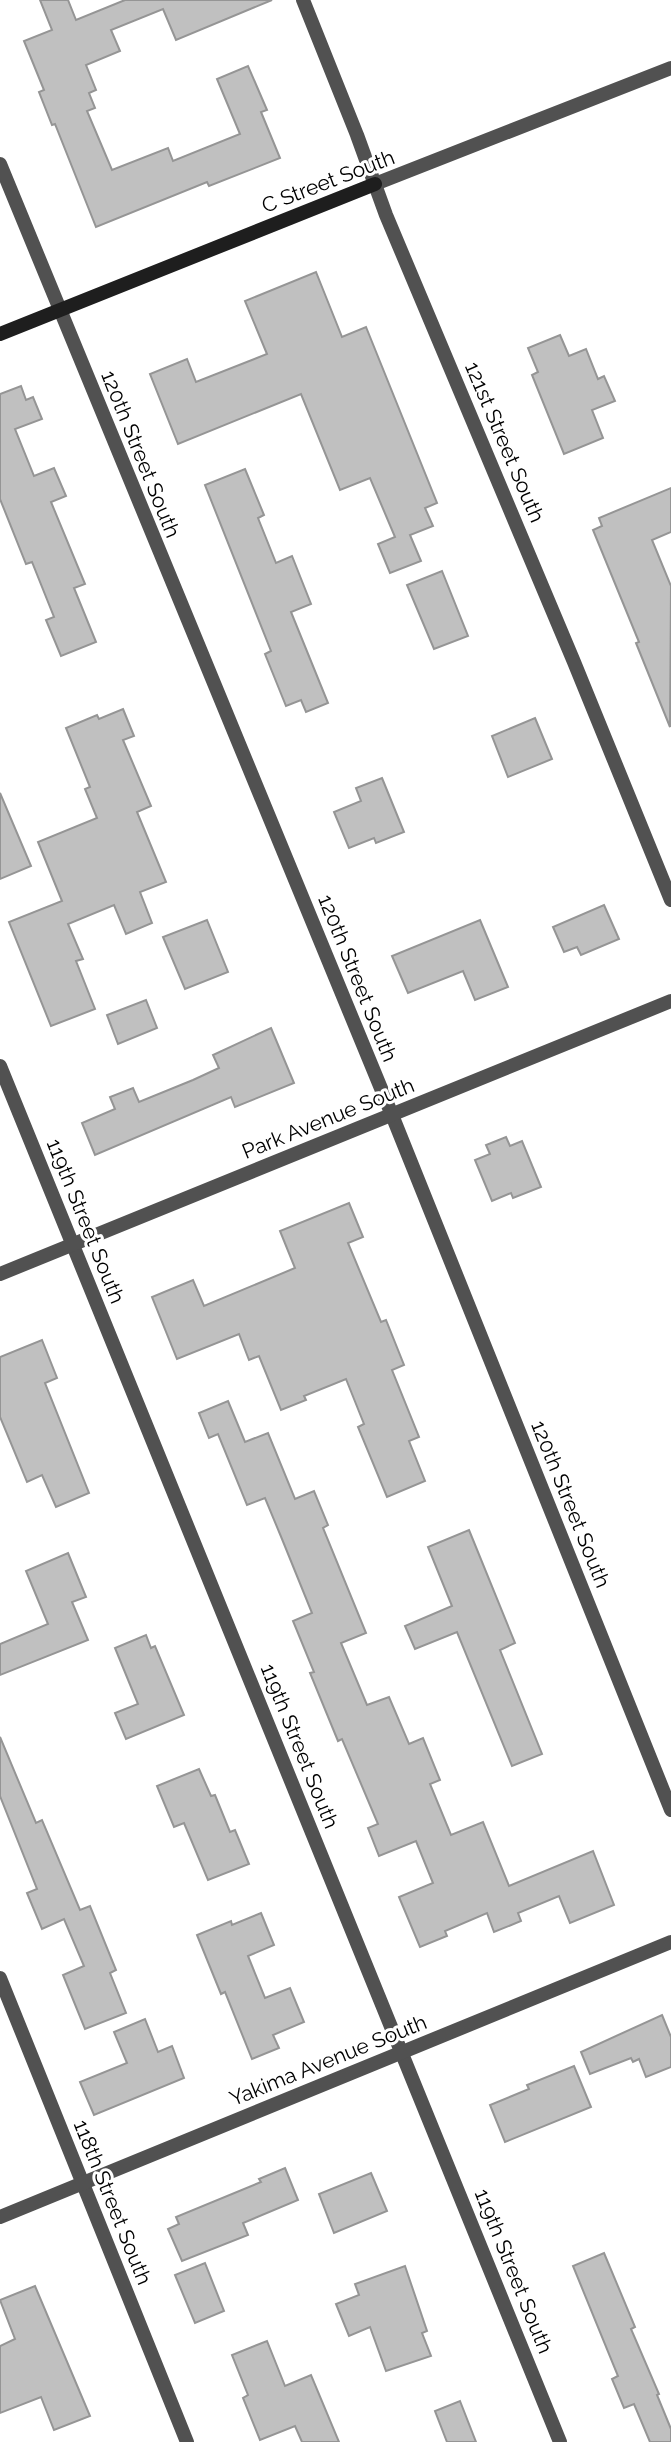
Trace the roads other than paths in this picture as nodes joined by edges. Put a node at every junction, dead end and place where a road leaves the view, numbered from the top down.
1 (303, 0) edge
2 (671, 68) edge
3 (0, 164) edge
4 (375, 184) junction
5 (60, 310) junction
6 (0, 334) edge
7 (671, 900) edge
8 (671, 1001) edge
9 (0, 1066) edge
10 (392, 1115) junction
11 (74, 1244) junction
12 (0, 1274) edge
13 (671, 1810) edge
14 (671, 1942) edge
15 (0, 1978) edge
16 (402, 2052) junction
17 (82, 2183) junction
18 (0, 2217) edge
19 (187, 2442) edge
20 (561, 2442) edge

1 - 4 street, 121st Street South
2 - 4 street, C Street South
3 - 5 street, 120th Street South
4 - 5 main road, C Street South
4 - 7 street, 121st Street South
5 - 6 main road, C Street South
5 - 10 street, 120th Street South
8 - 10 street, Park Avenue South
9 - 11 street, 119th Street South
10 - 11 street, Park Avenue South
10 - 13 street, 120th Street South
11 - 12 street, Park Avenue South
11 - 16 street, 119th Street South
14 - 16 street, Yakima Avenue South
15 - 17 street, 118th Street South
16 - 17 street, Yakima Avenue South
16 - 20 street, 119th Street South
17 - 18 street, Yakima Avenue South
17 - 19 street, 118th Street South

